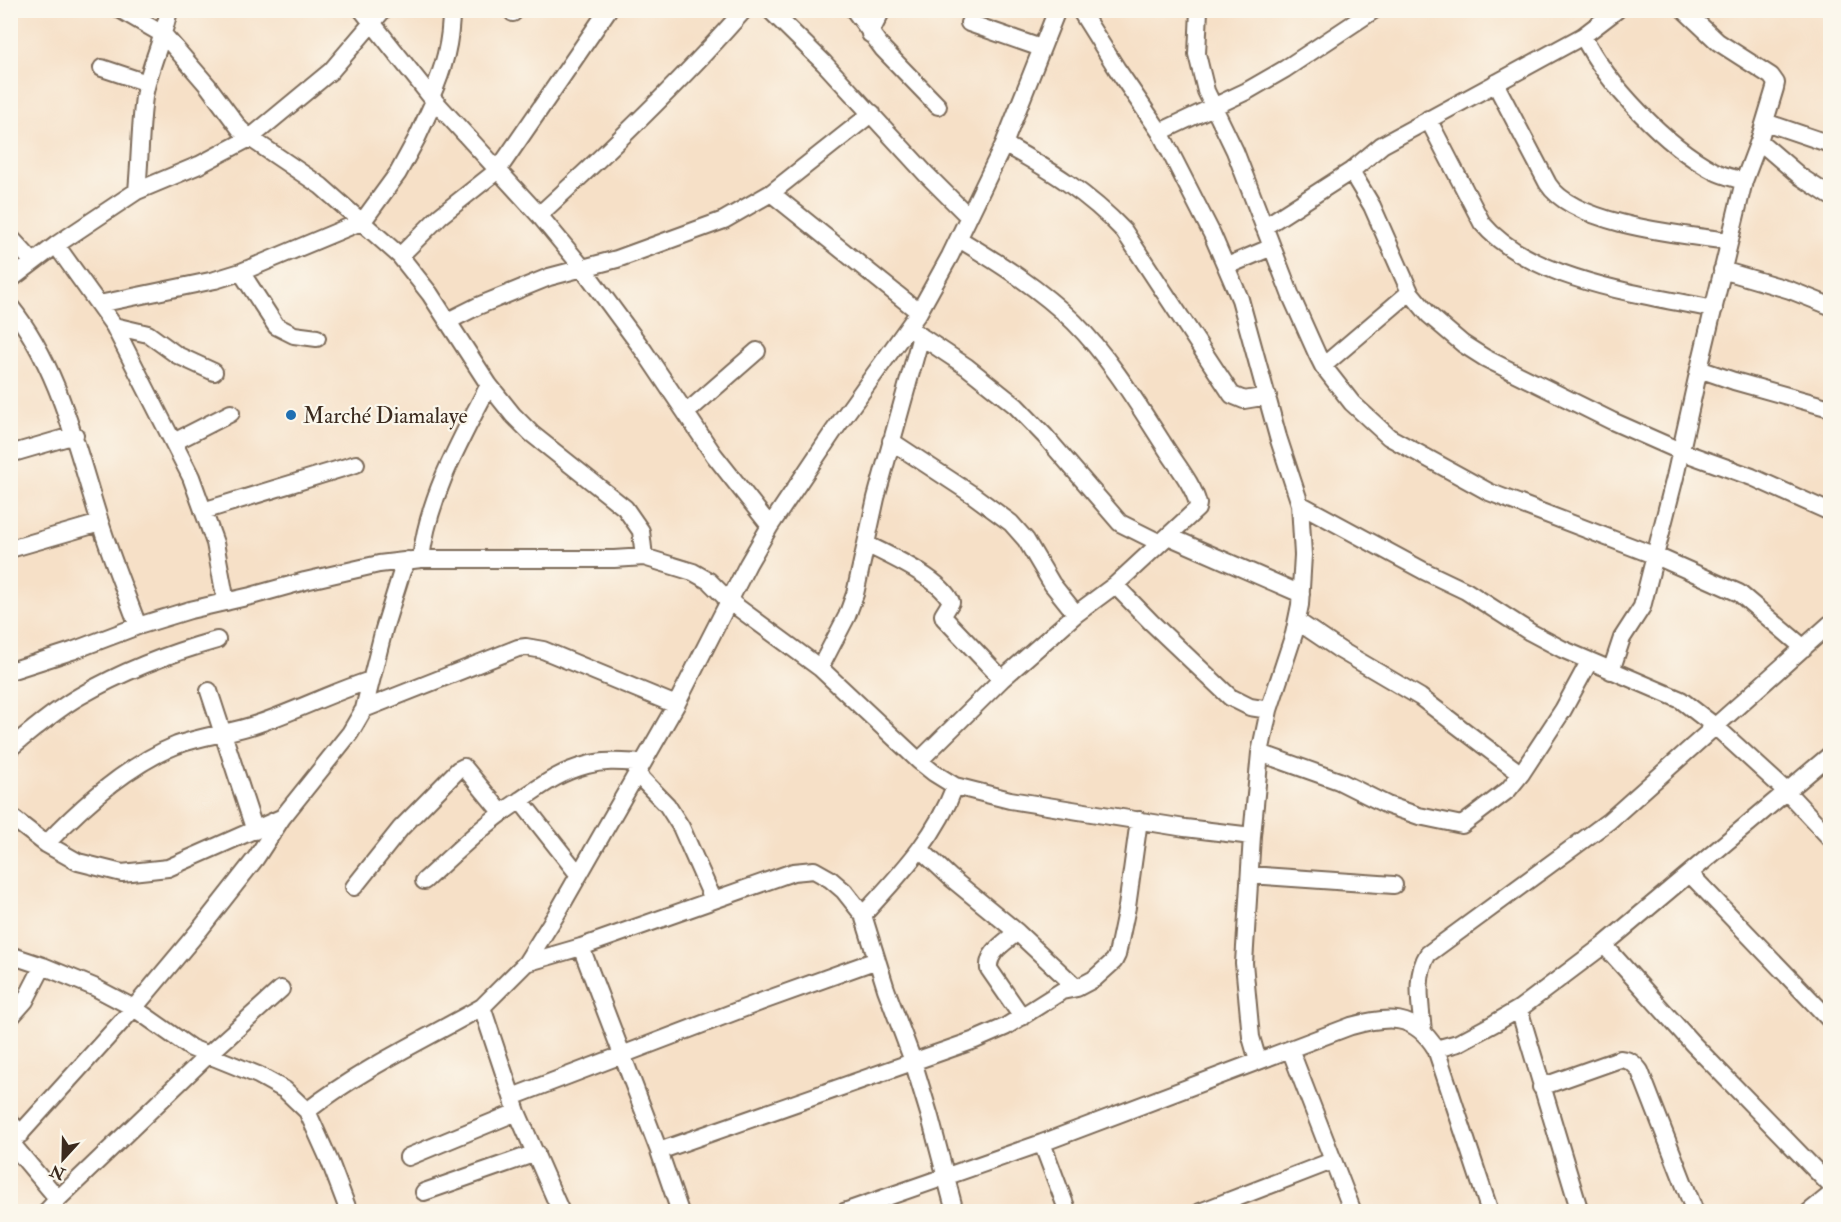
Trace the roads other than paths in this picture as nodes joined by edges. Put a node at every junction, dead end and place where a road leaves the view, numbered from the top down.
1 (121, 10) edge
2 (169, 10) edge
3 (451, 10) edge
4 (608, 10) edge
5 (744, 10) edge
6 (770, 10) edge
7 (854, 10) edge
8 (882, 10) edge
9 (1057, 10) edge
10 (1080, 10) edge
11 (1199, 10) edge
12 (1374, 10) edge
13 (1617, 10) edge
14 (1684, 10) edge
15 (373, 15) edge
16 (969, 23) dead end
17 (870, 34) junction
18 (164, 35) junction
19 (1583, 36) junction
20 (1041, 48) junction
21 (102, 68) dead end
22 (147, 83) junction
23 (1495, 83) junction
24 (433, 99) junction
25 (938, 106) dead end
26 (1214, 108) junction
27 (872, 114) junction
28 (1428, 119) junction
29 (1765, 122) junction
30 (1160, 132) junction
31 (250, 138) junction
32 (1759, 141) junction
33 (1004, 144) junction
34 (1830, 144) edge
35 (498, 170) junction
36 (1351, 171) junction
37 (1744, 181) junction
38 (137, 191) junction
39 (771, 193) junction
40 (1830, 196) edge
41 (539, 215) junction
42 (969, 217) junction
43 (363, 221) junction
44 (1264, 227) junction
45 (10, 237) edge
46 (959, 239) junction
47 (1729, 241) junction
48 (56, 245) junction
49 (1272, 247) junction
50 (400, 256) junction
51 (33, 262) junction
52 (1227, 266) junction
53 (582, 267) junction
54 (1722, 270) junction
55 (241, 272) junction
56 (10, 280) edge
57 (1410, 292) junction
58 (99, 304) junction
59 (10, 306) edge
60 (1830, 306) edge
61 (1714, 309) junction
62 (919, 312) junction
63 (448, 321) junction
64 (114, 326) junction
65 (914, 332) junction
66 (317, 338) dead end
67 (758, 351) dead end
68 (1323, 366) junction
69 (1699, 369) junction
70 (214, 372) dead end
71 (489, 385) junction
72 (1268, 396) junction
73 (1830, 408) edge
74 (231, 413) dead end
75 (686, 413) junction
76 (75, 435) junction
77 (891, 441) junction
78 (174, 442) junction
79 (1680, 451) junction
80 (10, 454) edge
81 (356, 464) dead end
82 (1300, 504) junction
83 (203, 511) junction
84 (1830, 512) edge
85 (100, 523) junction
86 (770, 526) junction
87 (1164, 540) junction
88 (866, 544) junction
89 (10, 549) edge
90 (645, 556) junction
91 (1656, 556) junction
92 (414, 560) junction
93 (1115, 585) junction
94 (1301, 594) junction
95 (729, 601) junction
96 (226, 602) junction
97 (1076, 614) junction
98 (1298, 621) junction
99 (1830, 624) edge
100 (138, 626) junction
101 (217, 640) dead end
102 (1804, 648) junction
103 (1589, 662) junction
104 (820, 668) junction
105 (10, 671) edge
106 (1611, 671) junction
107 (1002, 679) junction
108 (371, 680) junction
109 (209, 691) dead end
110 (676, 705) junction
111 (364, 709) junction
112 (1269, 710) junction
113 (1716, 727) junction
114 (223, 734) junction
115 (10, 748) edge
116 (1260, 753) junction
117 (1830, 755) edge
118 (919, 761) junction
119 (639, 769) junction
120 (1521, 774) junction
121 (956, 786) junction
122 (1786, 791) junction
123 (520, 800) junction
124 (501, 812) junction
125 (10, 816) edge
126 (282, 818) junction
127 (1138, 820) junction
128 (255, 831) junction
129 (1252, 836) junction
130 (1830, 838) edge
131 (46, 844) junction
132 (921, 850) junction
133 (1690, 874) junction
134 (579, 875) junction
135 (1250, 875) junction
136 (424, 881) dead end
137 (1394, 885) dead end
138 (354, 887) dead end
139 (713, 899) junction
140 (863, 915) junction
141 (1017, 932) junction
142 (1604, 945) junction
143 (580, 947) junction
144 (10, 955) edge
145 (877, 960) junction
146 (526, 963) junction
147 (43, 966) junction
148 (1077, 988) junction
149 (281, 989) dead end
150 (482, 1007) junction
151 (134, 1008) junction
152 (1519, 1009) junction
153 (1022, 1017) junction
154 (10, 1018) edge
155 (1830, 1020) edge
156 (1423, 1032) junction
157 (1290, 1049) junction
158 (1436, 1049) junction
159 (208, 1055) junction
160 (622, 1056) junction
161 (913, 1061) junction
162 (1258, 1061) junction
163 (1541, 1087) junction
164 (515, 1104) junction
165 (307, 1111) junction
166 (13, 1137) edge
167 (1042, 1143) junction
168 (659, 1151) junction
169 (536, 1153) junction
170 (408, 1157) dead end
171 (1332, 1161) junction
172 (945, 1178) junction
173 (1830, 1185) edge
174 (424, 1192) dead end
175 (1830, 1195) edge
176 (52, 1205) edge
177 (349, 1212) edge
178 (561, 1212) edge
179 (680, 1212) edge
180 (844, 1212) edge
181 (955, 1212) edge
182 (1068, 1212) edge
183 (1200, 1212) edge
184 (1353, 1212) edge
185 (1490, 1212) edge
186 (1580, 1212) edge
187 (1695, 1212) edge
188 (1809, 1212) edge

1 - 18 street
2 - 18 street
3 - 24 street
4 - 35 street
5 - 41 street
6 - 27 street
7 - 17 street
8 - 17 street
9 - 20 street
10 - 30 street
11 - 26 street
12 - 26 street
13 - 19 street
14 - 29 street
15 - 24 street
15 - 31 street
16 - 20 street
17 - 25 street
18 - 22 street
18 - 31 street
19 - 23 street
19 - 37 street
20 - 33 street
21 - 22 street
22 - 38 street
23 - 28 street
23 - 47 street
24 - 35 street
24 - 43 street
26 - 30 street
26 - 44 street
27 - 39 street
27 - 42 street
28 - 36 street
28 - 61 street
29 - 32 street
29 - 34 street
30 - 52 street
31 - 38 street
31 - 43 street
32 - 37 street
32 - 40 street
33 - 42 street
33 - 72 street
35 - 41 street
35 - 50 street
36 - 44 street
36 - 57 street
37 - 47 street
38 - 48 street
39 - 53 street
39 - 62 street
41 - 53 street
42 - 46 street
43 - 50 street
43 - 55 street
44 - 49 street
45 - 51 street
46 - 62 street
46 - 87 street
47 - 54 street
48 - 51 street
48 - 58 street
49 - 52 street
49 - 68 street
50 - 63 street
51 - 56 street
52 - 72 street
53 - 63 street
53 - 75 street
54 - 60 street
54 - 61 street
55 - 58 street
55 - 66 street
57 - 68 street
57 - 79 street
58 - 64 street
59 - 76 street
61 - 69 street
62 - 65 street
63 - 71 street
64 - 70 street
64 - 78 street
65 - 77 street
65 - 86 street
65 - 87 street
67 - 75 street
68 - 91 street
69 - 73 street
69 - 79 street
71 - 90 street
71 - 92 street
72 - 82 street
74 - 78 street
75 - 86 street
76 - 80 street
76 - 85 street
77 - 88 street
77 - 97 street
78 - 83 street
79 - 84 street
79 - 91 street
81 - 83 street
82 - 94 street
82 - 103 street
83 - 96 street
85 - 89 street
85 - 100 street
86 - 95 street
87 - 93 street
87 - 94 street
88 - 104 street
88 - 107 street
90 - 92 street
90 - 95 street
91 - 102 street
91 - 106 street
92 - 96 street
92 - 108 street
93 - 97 street
93 - 112 street
94 - 98 street
95 - 104 street
95 - 110 street
96 - 100 street
97 - 107 street
98 - 112 street
98 - 120 street
99 - 102 street
100 - 105 street
101 - 115 street
102 - 113 street
103 - 106 street
103 - 120 street
104 - 118 street
106 - 113 street
107 - 118 street
108 - 111 street
108 - 114 street
109 - 114 street
110 - 111 street
110 - 119 street
111 - 126 street
112 - 116 street
113 - 122 street
113 - 156 street
114 - 128 street
114 - 131 street
116 - 120 street
116 - 129 street
117 - 122 street
118 - 121 street
119 - 123 street
119 - 134 street
119 - 139 street
121 - 127 street
121 - 132 street
122 - 130 street
122 - 133 street
123 - 124 street
123 - 134 street
124 - 136 street
124 - 138 street
125 - 131 street
126 - 128 street
126 - 151 street
127 - 129 street
127 - 148 street
128 - 131 street
129 - 135 street
132 - 140 street
132 - 141 street
133 - 142 street
133 - 155 street
134 - 146 street
135 - 137 street
135 - 162 street
139 - 140 street
139 - 143 street
140 - 145 street
141 - 148 street
141 - 153 street
142 - 152 street
142 - 173 street
143 - 146 street
143 - 160 street
144 - 147 street
145 - 160 street
145 - 161 street
146 - 150 street
147 - 151 street
147 - 154 street
148 - 153 street
149 - 159 street
150 - 164 street
150 - 165 street
151 - 159 street
151 - 166 street
152 - 158 street
152 - 163 street
153 - 161 street
156 - 157 street
156 - 158 street
157 - 162 street
157 - 171 street
158 - 185 street
159 - 165 street
159 - 176 street
160 - 164 street
160 - 168 street
161 - 168 street
161 - 172 street
162 - 167 street
163 - 186 street
163 - 187 street
164 - 169 street
164 - 170 street
165 - 177 street
166 - 176 street
167 - 172 street
167 - 182 street
168 - 179 street
169 - 174 street
169 - 178 street
171 - 183 street
171 - 184 street
172 - 180 street
172 - 181 street
175 - 188 street

